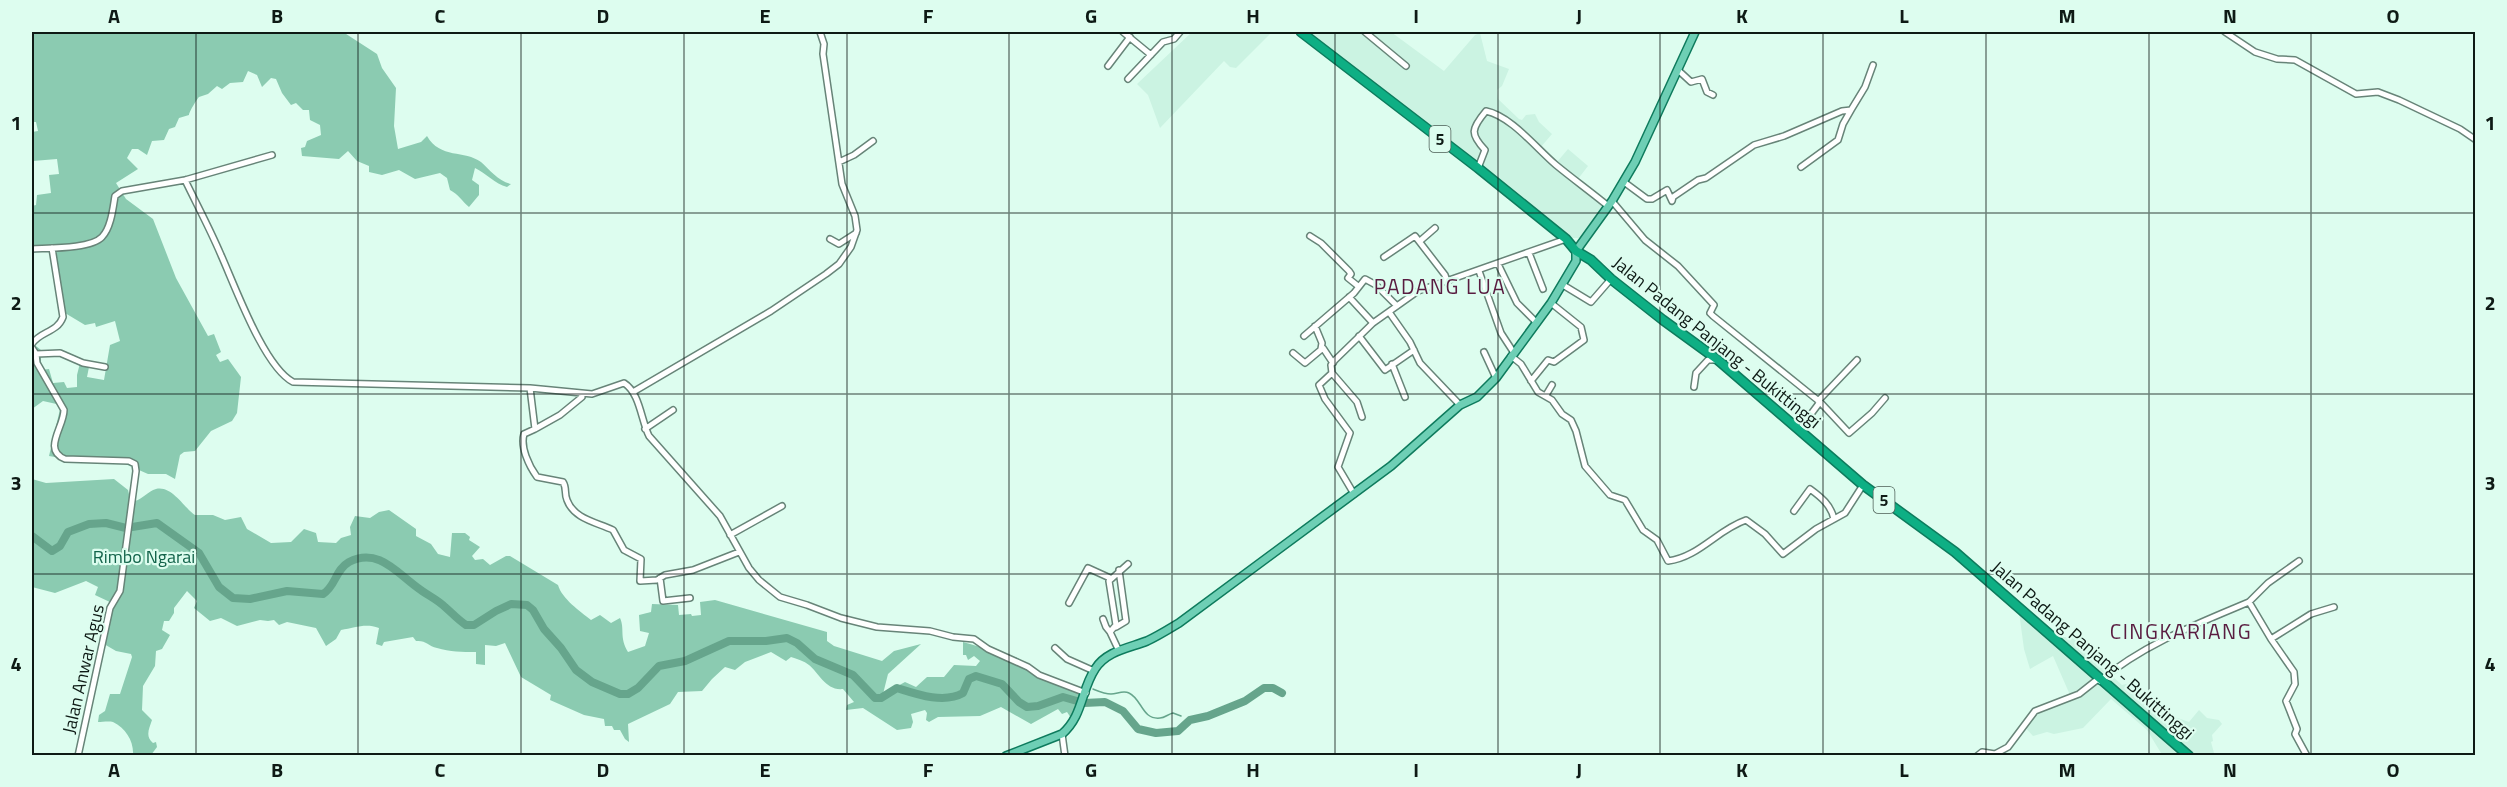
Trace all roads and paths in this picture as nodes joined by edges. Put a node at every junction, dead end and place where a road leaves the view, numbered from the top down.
1 (820, 32) edge
2 (1123, 32) edge
3 (1180, 32) edge
4 (1300, 32) edge
5 (1365, 32) edge
6 (1695, 32) edge
7 (2225, 32) edge
8 (1130, 38) junction
9 (1151, 55) junction
10 (1873, 65) dead end
11 (1108, 66) dead end
12 (1406, 66) dead end
13 (1678, 70) junction
14 (1128, 79) dead end
15 (1713, 95) dead end
16 (1851, 110) junction
17 (2475, 140) edge
18 (873, 141) dead end
19 (273, 155) dead end
20 (839, 162) junction
21 (1802, 167) dead end
22 (1478, 168) junction
23 (185, 180) junction
24 (1624, 182) junction
25 (1610, 203) junction
26 (1435, 228) dead end
27 (856, 233) junction
28 (1310, 236) dead end
29 (830, 239) dead end
30 (1566, 239) junction
31 (1420, 241) junction
32 (52, 248) junction
33 (32, 249) edge
34 (1576, 251) junction
35 (1529, 253) junction
36 (1384, 257) dead end
37 (1498, 264) junction
38 (1479, 271) junction
39 (1611, 279) junction
40 (1353, 281) junction
41 (1447, 281) junction
42 (1563, 285) junction
43 (1543, 289) dead end
44 (1349, 297) junction
45 (1551, 303) junction
46 (1397, 306) junction
47 (1389, 312) junction
48 (1373, 323) junction
49 (1537, 323) junction
50 (1315, 326) junction
51 (1304, 336) dead end
52 (1359, 336) junction
53 (32, 346) edge
54 (1321, 349) junction
55 (1414, 350) junction
56 (1484, 352) dead end
57 (1293, 353) dead end
58 (36, 354) junction
59 (1513, 354) junction
60 (1718, 360) junction
61 (1857, 360) dead end
62 (1333, 363) junction
63 (1392, 364) junction
64 (105, 367) dead end
65 (1332, 373) junction
66 (1496, 378) junction
67 (1531, 381) junction
68 (1552, 385) dead end
69 (1694, 387) dead end
70 (530, 388) junction
71 (633, 392) junction
72 (581, 393) junction
73 (1546, 395) junction
74 (1405, 397) dead end
75 (1884, 398) dead end
76 (1819, 401) junction
77 (1460, 405) junction
78 (673, 410) dead end
79 (1362, 417) dead end
80 (535, 429) junction
81 (645, 429) junction
82 (1799, 430) junction
83 (1863, 486) junction
84 (1354, 494) junction
85 (782, 506) dead end
86 (1794, 510) dead end
87 (1834, 519) junction
88 (730, 535) junction
89 (739, 552) junction
90 (2299, 561) dead end
91 (1128, 564) dead end
92 (1119, 570) junction
93 (660, 578) junction
94 (1110, 578) junction
95 (690, 598) dead end
96 (2249, 602) junction
97 (1069, 603) dead end
98 (2334, 607) dead end
99 (1103, 619) dead end
100 (1116, 627) junction
101 (1110, 632) junction
102 (2271, 639) junction
103 (1055, 648) dead end
104 (1119, 651) junction
105 (1094, 671) junction
106 (2099, 680) junction
107 (1086, 693) junction
108 (1062, 734) junction
109 (78, 756) edge
110 (1006, 756) edge
111 (1065, 756) edge
112 (1977, 756) edge
113 (2189, 756) edge
114 (2307, 756) edge

1 - 20 street
2 - 8 street
3 - 9 street
4 - 22 highway, Jalan Padang Panjang - Bukittinggi / 5
5 - 12 street
6 - 13 main road
7 - 17 street
8 - 9 street
8 - 11 street
9 - 14 street
10 - 16 street
13 - 15 street
13 - 24 main road
16 - 21 street
16 - 24 street
18 - 20 street
19 - 23 street
20 - 27 street
22 - 25 street
22 - 30 highway, Jalan Padang Panjang - Bukittinggi / 5
23 - 32 street
23 - 70 street
24 - 25 main road
25 - 34 main road
25 - 76 street
26 - 31 street
27 - 29 street
27 - 71 street
28 - 40 street
30 - 34 highway, Jalan Padang Panjang - Bukittinggi / 5
30 - 35 street
31 - 36 street
31 - 41 street
32 - 33 street
32 - 53 street
34 - 39 highway, Jalan Padang Panjang - Bukittinggi / 5
34 - 42 main road
35 - 37 street
35 - 43 street
37 - 38 street
37 - 49 street
38 - 41 street
38 - 59 street
39 - 42 street
39 - 60 highway, Jalan Padang Panjang - Bukittinggi / 5
40 - 44 street
40 - 46 street
41 - 46 street
42 - 45 main road
44 - 48 street
44 - 50 street
45 - 49 main road
45 - 67 street
46 - 47 street
47 - 48 street
47 - 55 street
48 - 52 street
49 - 59 main road
50 - 51 street
50 - 54 street
52 - 62 street
52 - 63 street
53 - 58 street
54 - 57 street
54 - 62 street
55 - 63 street
55 - 77 street
56 - 66 street
58 - 64 street
58 - 109 street, Jalan Anwar Agus
59 - 66 main road
59 - 67 street
60 - 69 street
60 - 82 highway, Jalan Padang Panjang - Bukittinggi / 5
61 - 76 street
62 - 65 street
63 - 74 street
65 - 79 street
65 - 84 street
66 - 77 main road
67 - 73 street
68 - 73 street
70 - 72 street
70 - 80 street
71 - 72 street
71 - 81 street
72 - 80 street
73 - 87 street
75 - 76 street
76 - 82 street
77 - 84 main road
78 - 81 street
80 - 93 street
81 - 88 street
82 - 83 highway, Jalan Padang Panjang - Bukittinggi / 5
83 - 87 street
83 - 106 highway, Jalan Padang Panjang - Bukittinggi / 5
84 - 104 main road
85 - 88 street
86 - 87 street
88 - 89 street
89 - 93 street
89 - 107 street
90 - 96 street
91 - 92 street
92 - 94 street
92 - 100 street
93 - 95 street
94 - 97 street
94 - 100 street
96 - 102 street
96 - 106 street
98 - 102 street
99 - 101 street
100 - 101 street
101 - 104 street
102 - 114 street
103 - 105 street
104 - 105 main road
105 - 107 main road
106 - 112 street
106 - 113 highway, Jalan Padang Panjang - Bukittinggi / 5
107 - 108 main road
108 - 110 main road
108 - 111 street

